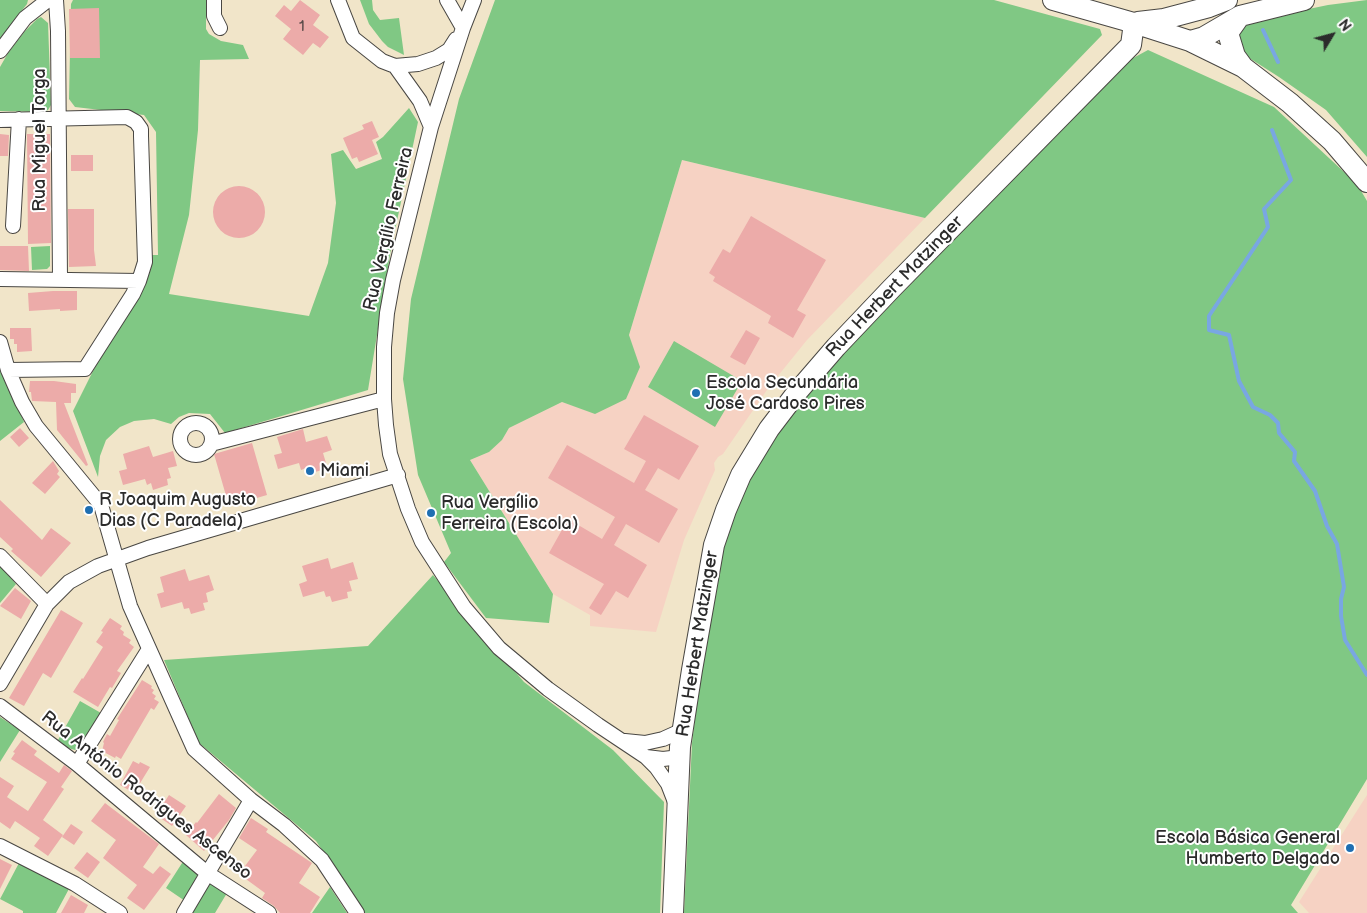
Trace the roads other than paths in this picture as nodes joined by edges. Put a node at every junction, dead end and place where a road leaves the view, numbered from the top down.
1 (48, 0) edge
2 (56, 0) edge
3 (214, 0) edge
4 (338, 0) edge
5 (447, 0) edge
6 (474, 0) edge
7 (1053, 0) edge
8 (1304, 0) edge
9 (1218, 4) edge
10 (1240, 16) junction
11 (1134, 23) junction
12 (220, 28) dead end
13 (463, 28) junction
14 (1190, 41) junction
15 (0, 51) edge
16 (395, 66) junction
17 (1243, 67) junction
18 (19, 119) junction
19 (58, 119) junction
20 (0, 120) edge
21 (431, 127) junction
22 (1367, 182) edge
23 (13, 226) dead end
24 (0, 279) edge
25 (60, 279) junction
26 (139, 281) junction
27 (0, 342) edge
28 (8, 370) junction
29 (384, 399) junction
30 (211, 444) dead end
31 (398, 475) junction
32 (0, 556) edge
33 (117, 558) junction
34 (47, 604) junction
35 (149, 649) junction
36 (0, 684) edge
37 (0, 706) edge
38 (683, 730) junction
39 (622, 740) junction
40 (646, 757) junction
41 (680, 757) junction
42 (77, 764) junction
43 (251, 800) junction
44 (677, 805) junction
45 (0, 846) edge
46 (207, 873) junction
47 (120, 913) edge
48 (184, 913) edge
49 (269, 913) edge
50 (358, 913) edge
51 (673, 913) edge

1 - 15 street
2 - 19 street, Rua Miguel Torga
3 - 12 street
4 - 16 street
5 - 13 street
6 - 13 street
7 - 11 street
8 - 10 street
9 - 11 street
9 - 14 street
10 - 14 street
10 - 17 street
11 - 14 street
11 - 38 street, Rua Herbert Matzinger
13 - 16 street
13 - 21 street, Rua Vergílio Ferreira
14 - 17 street
16 - 21 street
17 - 22 street
18 - 19 street
18 - 20 street
18 - 23 street
19 - 25 street, Rua Miguel Torga
19 - 26 street
21 - 29 street, Rua Vergílio Ferreira
24 - 25 street
25 - 26 street
26 - 28 street
27 - 28 street
28 - 33 street
29 - 30 street
29 - 31 street, Rua Vergílio Ferreira
31 - 33 street
31 - 39 street, Rua Vergílio Ferreira
32 - 34 street
33 - 34 street
33 - 35 street
34 - 36 street
35 - 42 street
35 - 43 street
37 - 42 street, Rua António Rodrigues Ascenso
38 - 39 street, Rua Vergílio Ferreira
38 - 41 street, Rua Herbert Matzinger
39 - 40 street, Rua Vergílio Ferreira
40 - 41 street
40 - 44 street, Rua Vergílio Ferreira
41 - 44 street, Rua Herbert Matzinger
42 - 46 street, Rua António Rodrigues Ascenso
43 - 46 street
43 - 50 street
44 - 51 street, Rua Herbert Matzinger
45 - 47 street
46 - 48 street
46 - 49 street, Rua António Rodrigues Ascenso

